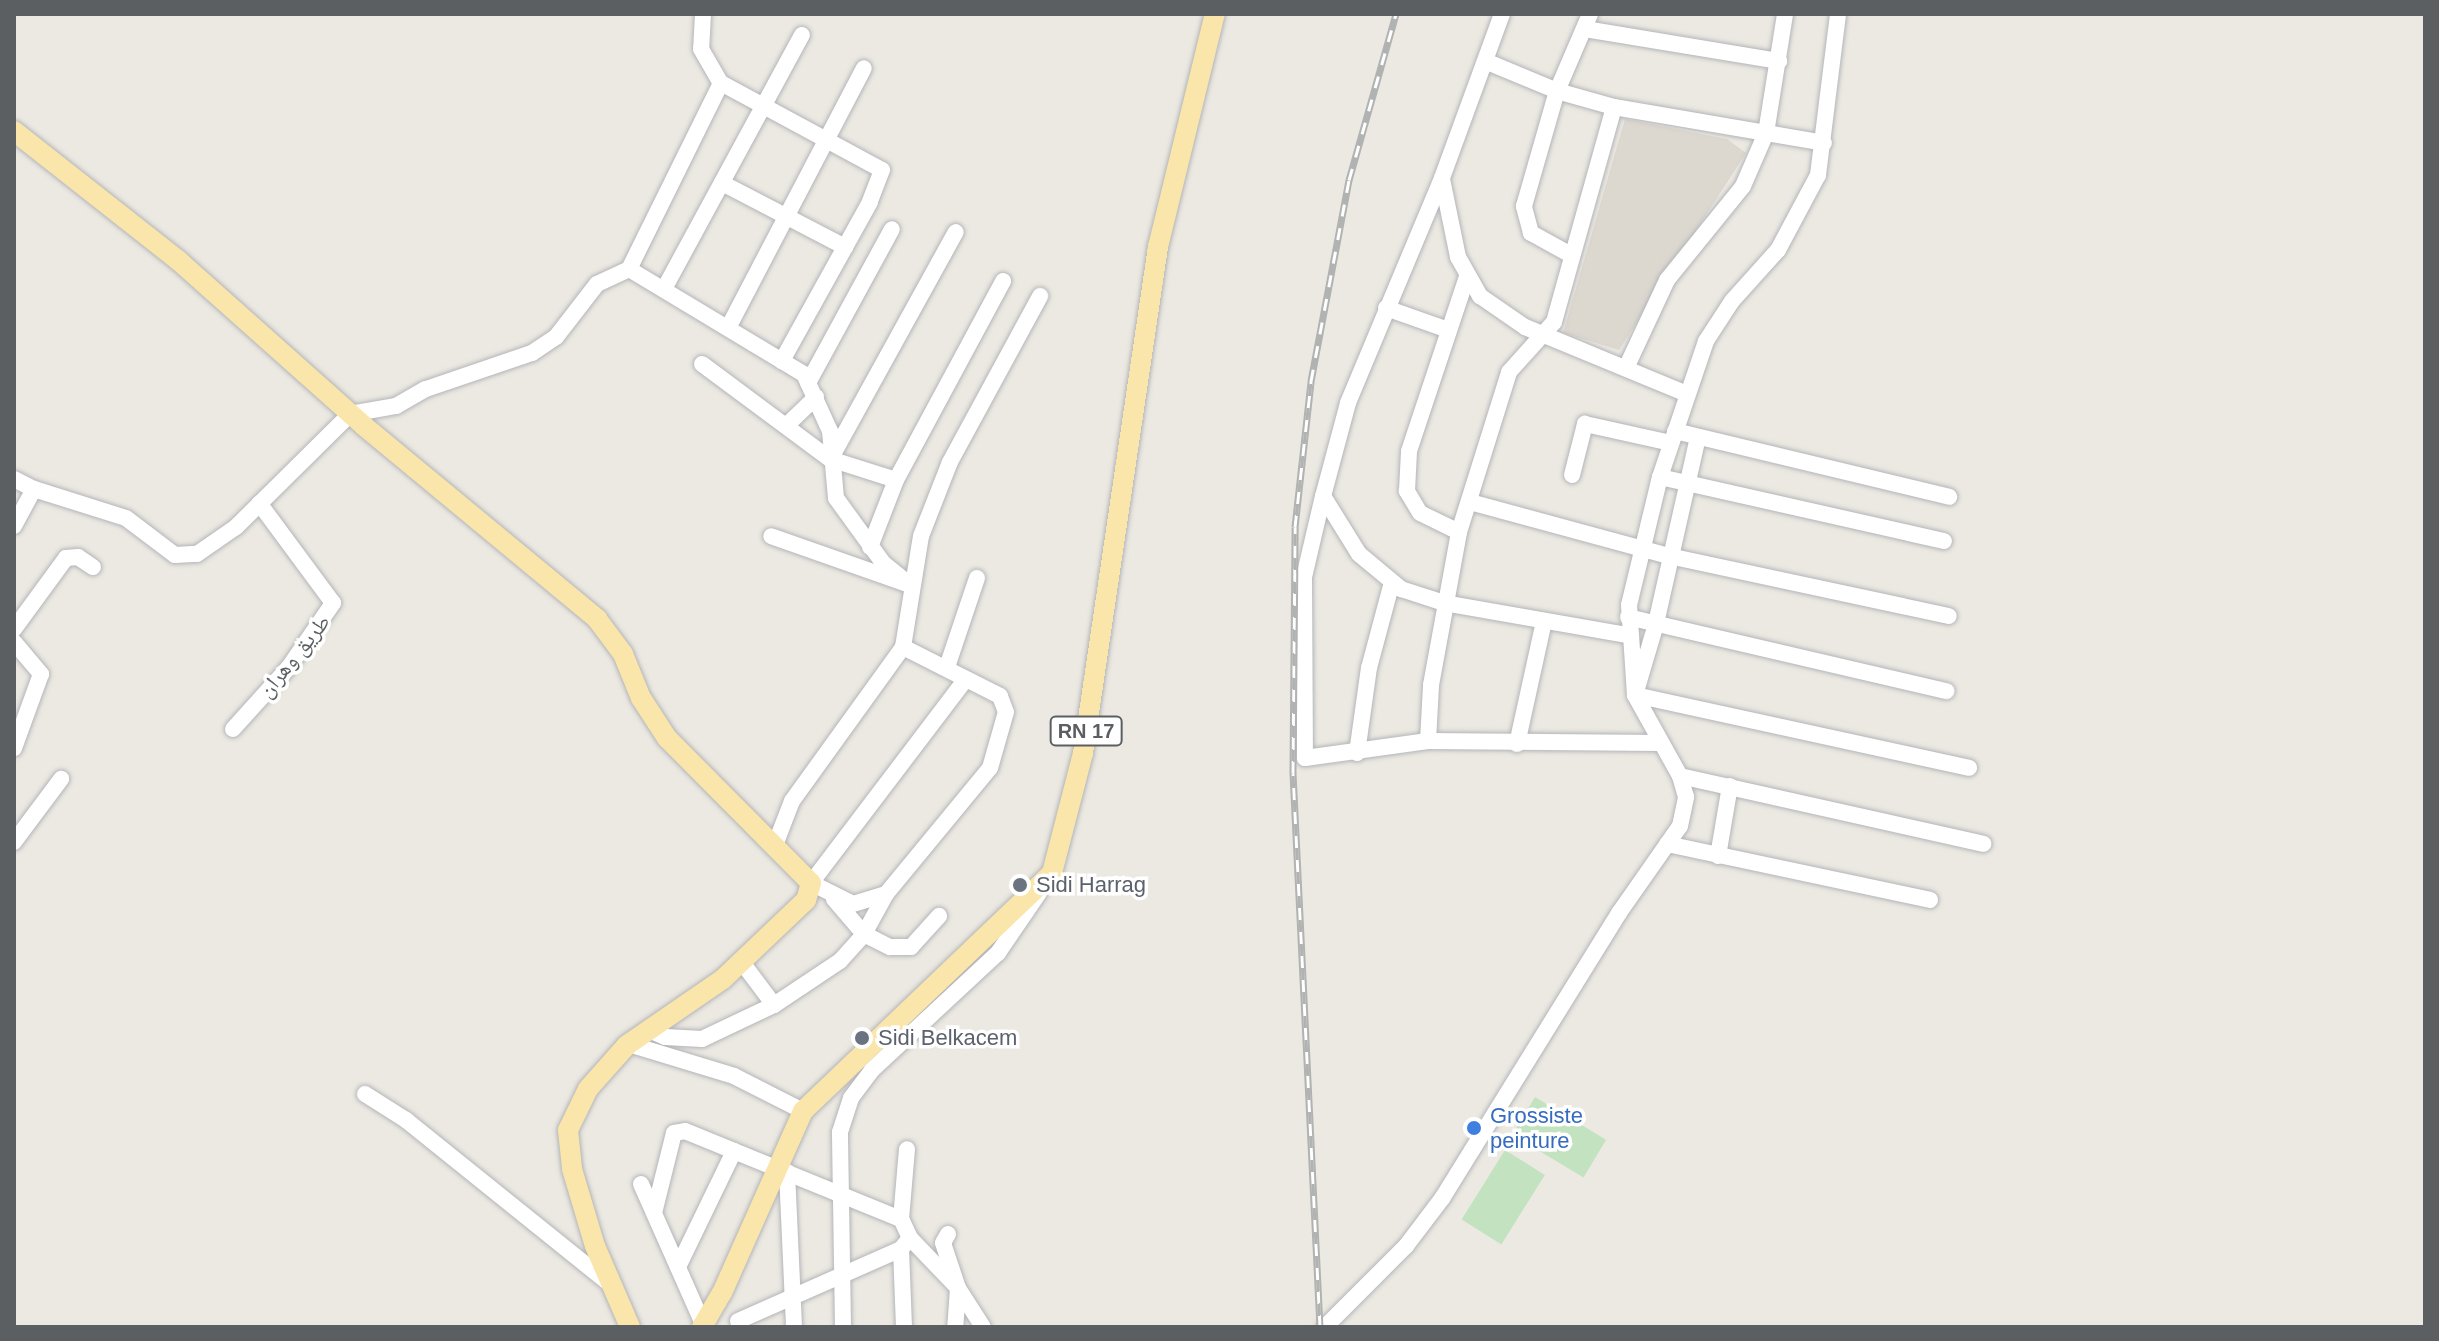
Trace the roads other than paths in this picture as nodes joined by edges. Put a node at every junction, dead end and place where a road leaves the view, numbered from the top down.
1 (703, 14) edge
2 (1215, 14) edge
3 (1502, 14) edge
4 (1785, 14) edge
5 (1838, 14) edge
6 (1588, 22) edge
7 (802, 35) dead end
8 (1485, 61) junction
9 (1779, 61) junction
10 (864, 68) dead end
11 (721, 83) junction
12 (1557, 91) junction
13 (764, 104) junction
14 (1614, 107) junction
15 (14, 131) edge
16 (1766, 133) junction
17 (827, 138) junction
18 (1824, 143) junction
19 (1442, 178) junction
20 (722, 183) junction
21 (786, 218) junction
22 (892, 229) dead end
23 (956, 232) dead end
24 (845, 247) junction
25 (1571, 255) junction
26 (629, 269) junction
27 (1467, 277) junction
28 (1003, 281) dead end
29 (664, 289) junction
30 (1040, 296) dead end
31 (1386, 308) junction
32 (728, 328) junction
33 (1448, 330) junction
34 (1546, 336) junction
35 (782, 361) junction
36 (702, 364) dead end
37 (1626, 368) junction
38 (812, 390) junction
39 (1687, 394) junction
40 (350, 414) junction
41 (788, 424) junction
42 (1673, 437) junction
43 (1698, 437) junction
44 (830, 459) junction
45 (1572, 475) dead end
46 (1660, 477) junction
47 (14, 479) edge
48 (896, 480) junction
49 (1684, 481) junction
50 (34, 489) junction
51 (1323, 496) junction
52 (1949, 497) dead end
53 (1470, 502) junction
54 (259, 503) junction
55 (14, 526) edge
56 (1459, 532) junction
57 (771, 536) dead end
58 (1944, 541) dead end
59 (870, 547) junction
60 (1641, 548) junction
61 (1669, 556) junction
62 (93, 567) dead end
63 (977, 578) dead end
64 (1392, 582) junction
65 (910, 585) junction
66 (1444, 603) junction
67 (1949, 616) dead end
68 (1628, 617) junction
69 (1544, 621) junction
70 (1656, 624) junction
71 (14, 629) edge
72 (1628, 635) junction
73 (14, 642) edge
74 (903, 647) junction
75 (947, 667) junction
76 (966, 679) junction
77 (1947, 691) dead end
78 (1635, 695) junction
79 (233, 729) dead end
80 (1428, 741) junction
81 (1661, 743) junction
82 (1517, 744) junction
83 (14, 748) edge
84 (1357, 753) junction
85 (1969, 768) dead end
86 (1680, 776) junction
87 (61, 779) dead end
88 (1730, 786) junction
89 (14, 842) edge
90 (1667, 844) junction
91 (1983, 844) dead end
92 (775, 845) junction
93 (1718, 856) junction
94 (1052, 873) junction
95 (819, 887) junction
96 (886, 894) junction
97 (1930, 900) dead end
98 (939, 916) dead end
99 (864, 934) junction
100 (741, 961) junction
101 (774, 1005) junction
102 (651, 1031) junction
103 (629, 1044) junction
104 (365, 1094) dead end
105 (803, 1111) junction
106 (907, 1149) dead end
107 (734, 1151) junction
108 (781, 1170) junction
109 (641, 1184) dead end
110 (841, 1193) junction
111 (654, 1213) junction
112 (901, 1219) junction
113 (948, 1234) dead end
114 (906, 1244) junction
115 (678, 1267) junction
116 (842, 1276) junction
117 (610, 1284) junction
118 (958, 1288) junction
119 (722, 1293) junction
120 (793, 1301) junction
121 (739, 1324) edge
122 (702, 1325) edge
123 (630, 1327) edge
124 (794, 1327) edge
125 (843, 1327) edge
126 (904, 1327) edge
127 (955, 1327) edge
128 (983, 1327) edge
129 (1325, 1327) edge

1 - 11 street
2 - 94 main road, RN 17
3 - 8 street
4 - 9 street
5 - 18 street
6 - 9 street
6 - 12 street
7 - 13 street
8 - 12 street
8 - 19 street
9 - 16 street
10 - 17 street
11 - 13 street
11 - 26 street
12 - 14 street
12 - 25 street
13 - 17 street
13 - 20 street
14 - 16 street
14 - 25 street
15 - 40 main road
16 - 18 street
16 - 37 street
17 - 21 street
17 - 24 street
18 - 39 street
19 - 27 street
19 - 31 street
20 - 21 street
20 - 29 street
21 - 24 street
21 - 32 street
22 - 38 street
23 - 44 street
24 - 35 street
25 - 34 street
26 - 29 street
26 - 40 street
27 - 33 street
27 - 34 street
28 - 48 street
29 - 32 street
30 - 65 street
31 - 33 street
31 - 51 street
32 - 35 street
33 - 56 street
34 - 37 street
34 - 53 street
35 - 38 street
36 - 41 street
37 - 39 street
38 - 41 street
38 - 44 street
39 - 42 street
40 - 54 street
40 - 92 main road
41 - 44 street
42 - 43 street
42 - 45 street
42 - 46 street
43 - 49 street
43 - 52 street
44 - 48 street
44 - 59 street
46 - 49 street
46 - 60 street
47 - 50 street
48 - 59 street
49 - 58 street
49 - 61 street
50 - 54 street
50 - 55 street
51 - 64 street
51 - 84 street
53 - 56 street
53 - 60 street
54 - 79 street, طريق وهران
56 - 66 street
57 - 65 street
59 - 65 street
60 - 61 street
60 - 68 street
61 - 67 street
61 - 70 street
62 - 71 street
63 - 75 street
64 - 66 street
64 - 84 street
65 - 74 street
66 - 69 street
66 - 80 street
68 - 70 street
68 - 72 street
69 - 72 street
69 - 82 street
70 - 77 street
70 - 78 street
72 - 78 street
73 - 83 street
74 - 75 street
74 - 92 street
75 - 76 street
76 - 95 street
76 - 96 street
78 - 81 street
78 - 85 street
80 - 82 street
80 - 84 street
81 - 82 street
81 - 86 street
86 - 88 street
86 - 90 street
87 - 89 street
88 - 91 street
88 - 93 street
90 - 93 street
90 - 129 street
92 - 95 main road
93 - 97 street
94 - 105 main road
94 - 110 street
95 - 96 street
95 - 99 street
95 - 100 main road
96 - 99 street
98 - 99 street
99 - 101 street
100 - 101 street
100 - 102 main road
101 - 102 street
102 - 103 main road
103 - 105 street
103 - 117 main road
104 - 117 street
105 - 108 main road
106 - 112 street
107 - 108 street
107 - 111 street
107 - 115 street
108 - 110 street
108 - 119 main road
108 - 120 street
109 - 111 street
110 - 112 street
110 - 116 street
111 - 115 street
112 - 114 street
113 - 118 street
114 - 116 street
114 - 118 street
114 - 126 street
115 - 122 street
116 - 120 street
116 - 125 street
117 - 123 main road
118 - 127 street
118 - 128 street
119 - 121 street
119 - 122 main road
120 - 121 street
120 - 124 street

